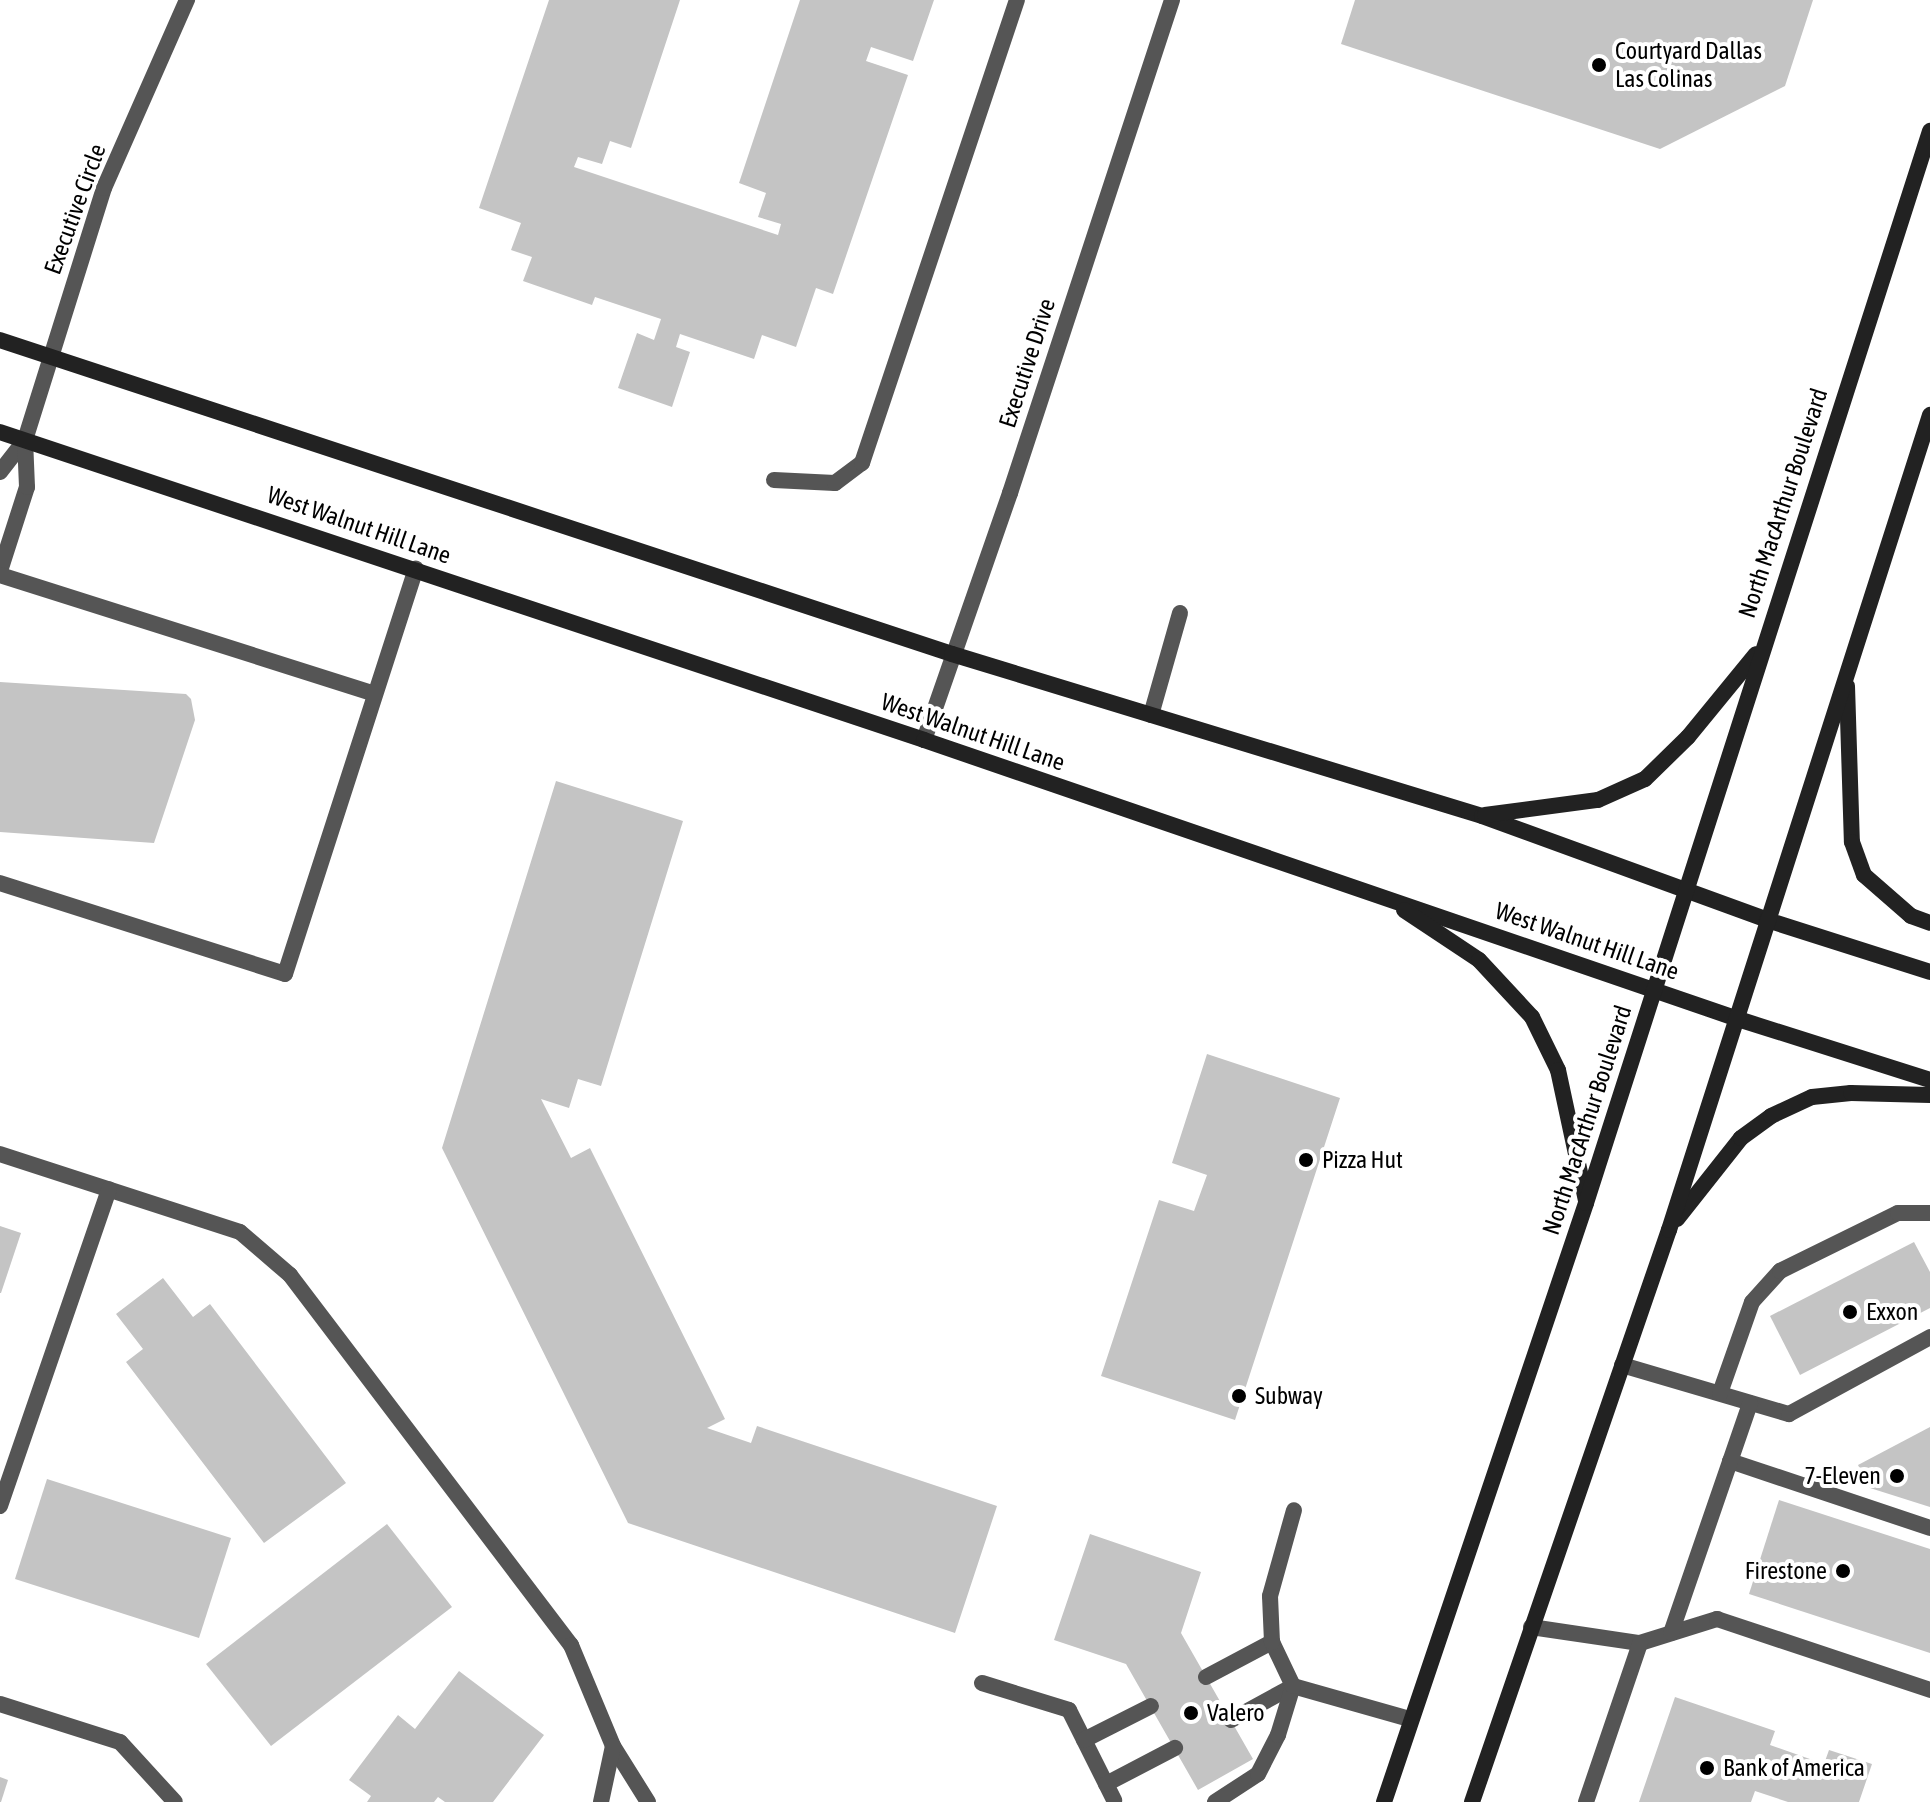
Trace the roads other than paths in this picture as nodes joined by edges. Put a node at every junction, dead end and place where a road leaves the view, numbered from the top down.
1 (187, 0) edge
2 (1017, 0) edge
3 (1172, 0) edge
4 (1930, 131) edge
5 (0, 340) edge
6 (49, 357) junction
7 (1929, 421) edge
8 (0, 432) edge
9 (25, 440) junction
10 (0, 472) edge
11 (774, 480) dead end
12 (416, 569) junction
13 (0, 573) edge
14 (1180, 613) dead end
15 (1762, 646) junction
16 (952, 654) junction
17 (1847, 668) junction
18 (375, 694) junction
19 (1151, 715) junction
20 (924, 740) junction
21 (1482, 816) junction
22 (0, 883) edge
23 (1683, 890) junction
24 (1383, 896) junction
25 (1767, 920) junction
26 (1930, 923) edge
27 (1930, 972) edge
28 (1655, 990) junction
29 (1738, 1019) junction
30 (1930, 1080) edge
31 (1930, 1095) edge
32 (0, 1154) edge
33 (109, 1189) junction
34 (1586, 1203) junction
35 (1930, 1213) edge
36 (1669, 1230) junction
37 (1930, 1337) edge
38 (1622, 1365) junction
39 (1720, 1393) junction
40 (1750, 1403) junction
41 (1730, 1461) junction
42 (0, 1506) edge
43 (1294, 1510) dead end
44 (1930, 1528) edge
45 (1531, 1627) junction
46 (1671, 1633) junction
47 (1272, 1642) junction
48 (1640, 1643) junction
49 (1206, 1677) dead end
50 (982, 1683) dead end
51 (1293, 1686) junction
52 (1930, 1690) edge
53 (0, 1704) edge
54 (1151, 1706) dead end
55 (1410, 1719) junction
56 (1231, 1720) dead end
57 (1084, 1740) junction
58 (613, 1746) junction
59 (1175, 1748) dead end
60 (1106, 1784) junction
61 (1117, 1801) edge
62 (175, 1802) edge
63 (601, 1802) edge
64 (648, 1802) edge
65 (1215, 1802) edge
66 (1384, 1802) edge
67 (1472, 1802) edge
68 (1586, 1802) edge

1 - 6 street, Executive Circle
2 - 11 street
3 - 16 street, Executive Drive
4 - 15 main road, North MacArthur Boulevard
5 - 6 main road
6 - 9 street, Executive Circle
6 - 16 main road
7 - 17 main road
8 - 9 main road, West Walnut Hill Lane
9 - 10 street
9 - 12 main road, West Walnut Hill Lane
9 - 13 street
12 - 18 street
12 - 20 main road, West Walnut Hill Lane
13 - 18 street
14 - 19 street
15 - 21 main road
15 - 23 main road, North MacArthur Boulevard
16 - 19 main road
16 - 20 street, Executive Drive
17 - 25 main road
17 - 26 main road
18 - 22 street
19 - 21 main road
20 - 24 main road, West Walnut Hill Lane
21 - 23 main road
23 - 25 main road
23 - 28 main road, North MacArthur Boulevard
24 - 28 main road, West Walnut Hill Lane
24 - 34 main road
25 - 27 main road
25 - 29 main road
28 - 29 main road, West Walnut Hill Lane
28 - 34 main road, North MacArthur Boulevard
29 - 30 main road, West Walnut Hill Lane
29 - 36 main road
31 - 36 main road
32 - 33 street
33 - 42 street
33 - 58 street
34 - 55 main road, North MacArthur Boulevard
35 - 39 street
36 - 38 main road
37 - 40 street
38 - 39 street
38 - 45 main road
39 - 40 street
40 - 41 street
41 - 44 street
41 - 46 street
43 - 47 street
45 - 48 street
45 - 67 main road
46 - 48 street
46 - 52 street
47 - 49 street
47 - 51 street
48 - 68 street
50 - 57 street
51 - 55 street
51 - 56 street
51 - 65 street
53 - 62 street
54 - 57 street
55 - 66 main road, North MacArthur Boulevard
57 - 60 street
58 - 63 street
58 - 64 street
59 - 60 street
60 - 61 street

